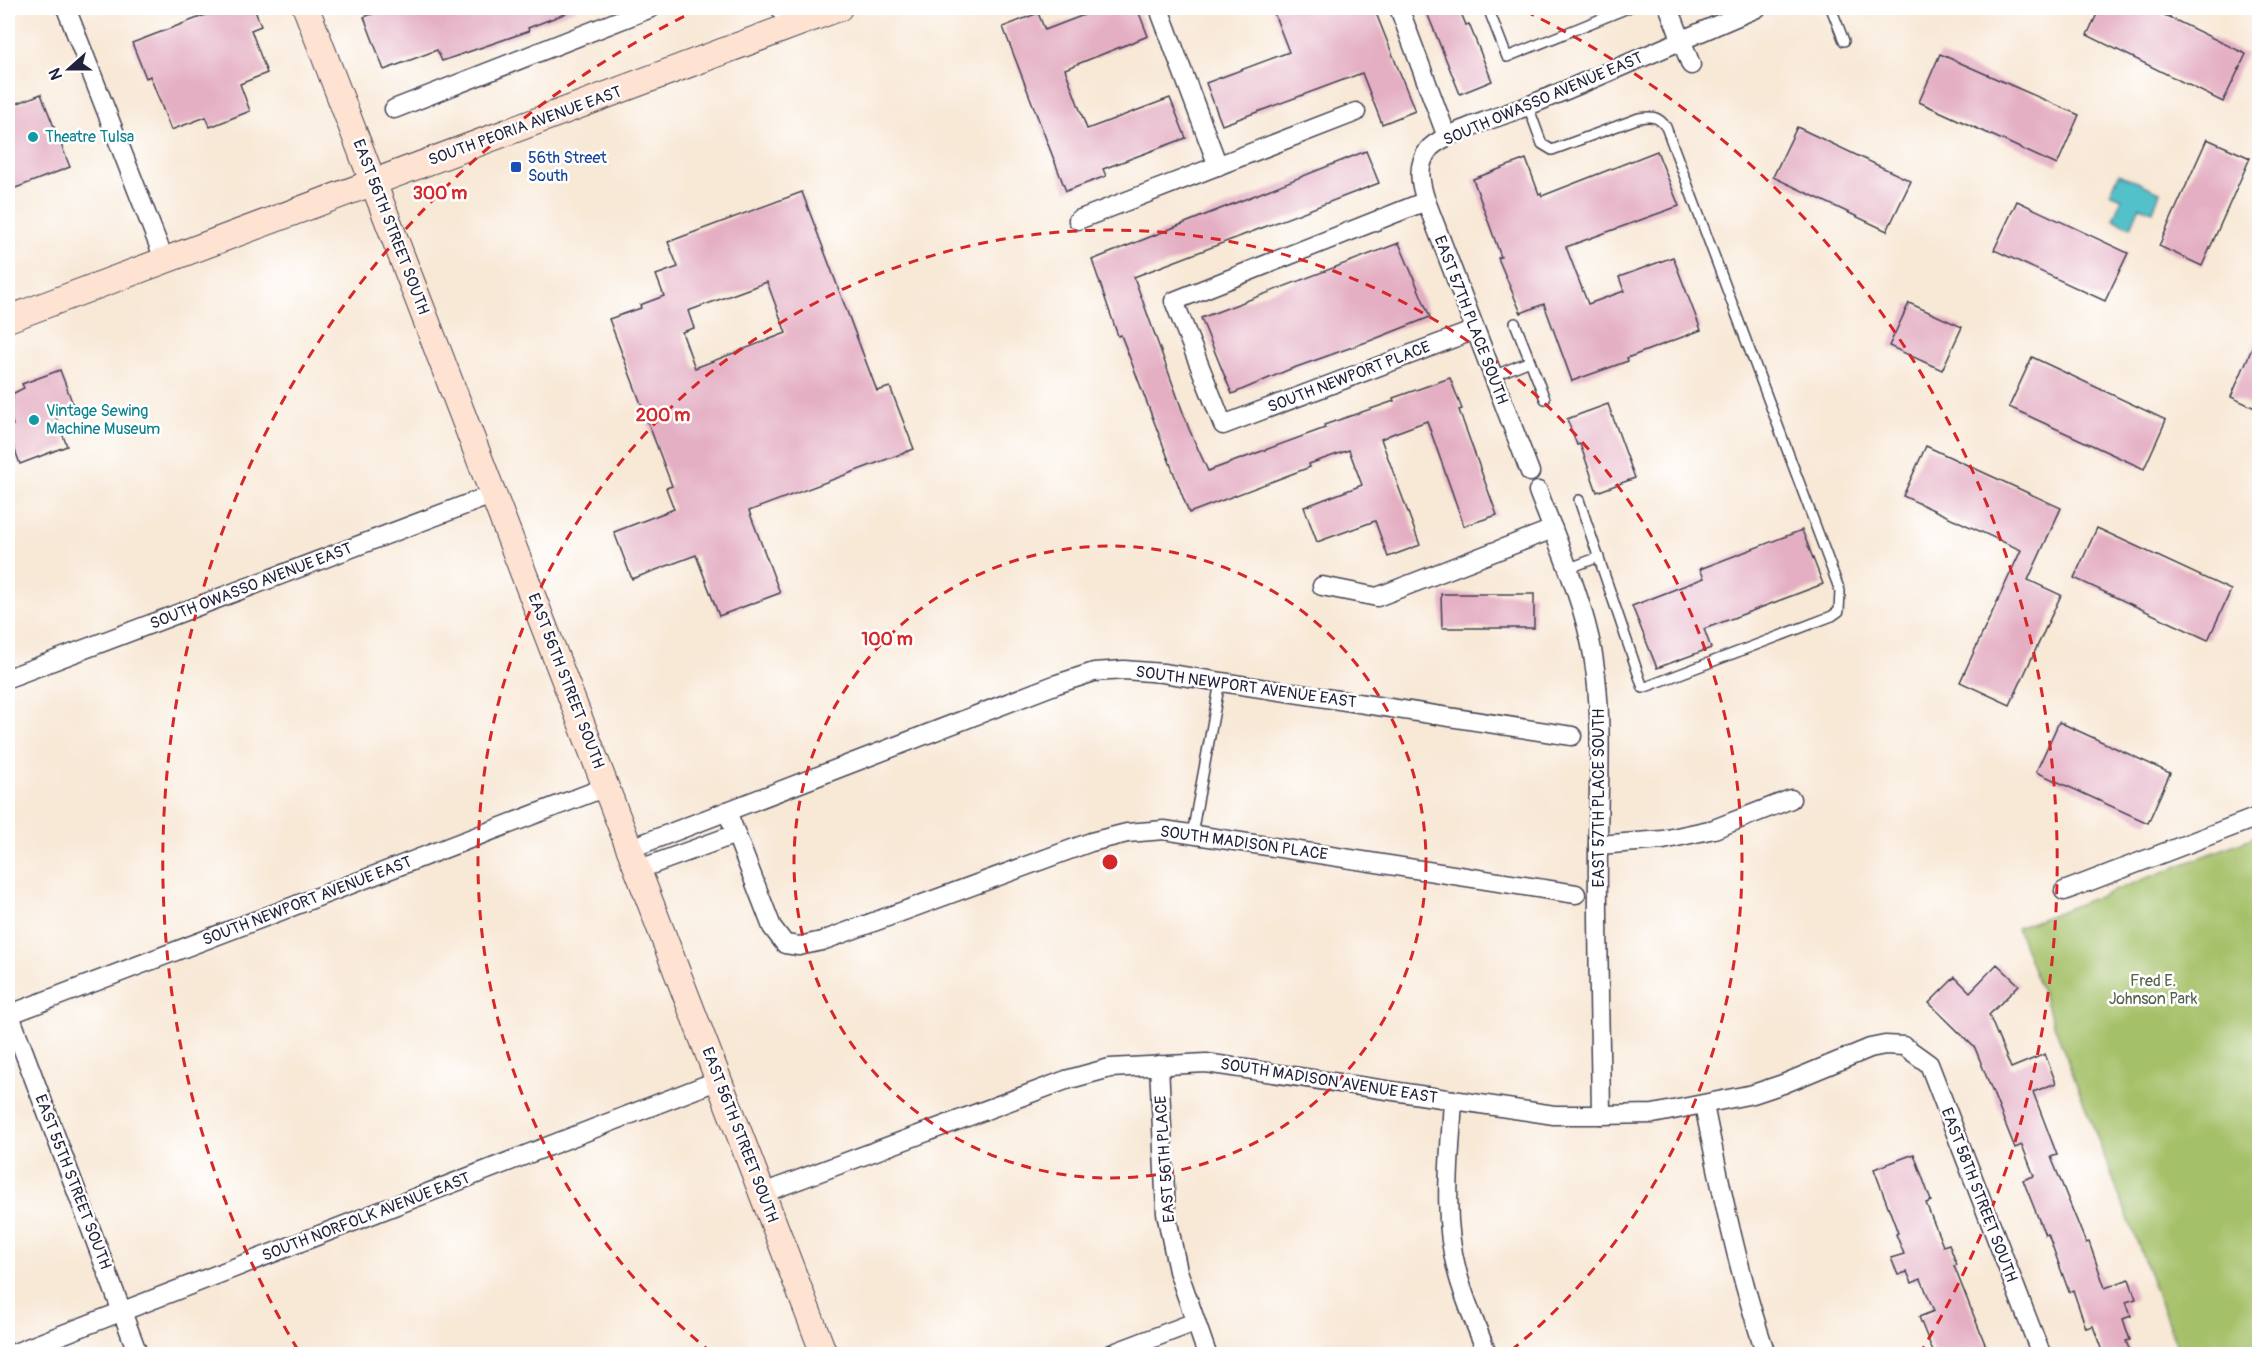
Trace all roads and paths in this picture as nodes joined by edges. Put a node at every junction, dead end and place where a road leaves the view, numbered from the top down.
1 (66, 8) edge
2 (306, 8) edge
3 (651, 8) edge
4 (839, 8) edge
5 (1399, 8) edge
6 (1488, 8) edge
7 (1628, 8) edge
8 (1669, 8) edge
9 (1757, 8) edge
10 (1832, 8) edge
11 (1157, 10) edge
12 (784, 17) edge
13 (1681, 40) junction
14 (1844, 41) dead end
15 (1691, 65) dead end
16 (1528, 106) junction
17 (394, 109) dead end
18 (1356, 112) dead end
19 (1447, 137) junction
20 (1218, 166) junction
21 (374, 182) junction
22 (1426, 201) junction
23 (1078, 220) dead end
24 (164, 259) junction
25 (8, 319) edge
26 (1515, 323) dead end
27 (1475, 330) junction
28 (1530, 361) junction
29 (1493, 376) junction
30 (1545, 399) dead end
31 (1530, 472) dead end
32 (1538, 491) dead end
33 (494, 494) junction
34 (1579, 500) dead end
35 (1553, 530) junction
36 (1599, 557) junction
37 (1567, 569) junction
38 (1322, 586) dead end
39 (8, 678) edge
40 (1220, 682) junction
41 (1572, 736) dead end
42 (606, 787) junction
43 (1791, 799) dead end
44 (728, 812) junction
45 (2259, 816) edge
46 (736, 834) junction
47 (1192, 834) junction
48 (1598, 844) junction
49 (633, 860) junction
50 (2064, 891) dead end
51 (1576, 894) dead end
52 (8, 1013) edge
53 (1904, 1046) joint
54 (1159, 1065) junction
55 (718, 1080) junction
56 (1452, 1100) junction
57 (1704, 1105) junction
58 (1601, 1115) junction
59 (763, 1193) junction
60 (122, 1312) junction
61 (1195, 1322) junction
62 (12, 1354) edge
63 (138, 1354) edge
64 (824, 1354) edge
65 (1111, 1354) edge
66 (1207, 1354) edge
67 (1487, 1354) edge
68 (1766, 1354) edge
69 (2041, 1354) edge

1 - 24 street
2 - 21 street, EAST 56TH STREET SOUTH
3 - 17 street
4 - 12 street, SOUTH PEORIA AVENUE EAST
5 - 19 street
6 - 7 lane
8 - 13 street
9 - 13 street, SOUTH OWASSO AVENUE EAST
10 - 14 lane
11 - 20 street
12 - 21 street, SOUTH PEORIA AVENUE EAST
13 - 15 street
13 - 16 street, SOUTH OWASSO AVENUE EAST
16 - 19 street, SOUTH OWASSO AVENUE EAST
16 - 36 lane
18 - 20 street
19 - 22 street, SOUTH OWASSO AVENUE EAST
20 - 23 street
21 - 24 street, SOUTH PEORIA AVENUE EAST
21 - 33 street, EAST 56TH STREET SOUTH
22 - 27 street, EAST 57TH PLACE SOUTH
22 - 27 street, SOUTH NEWPORT PLACE
24 - 25 street, SOUTH PEORIA AVENUE EAST
26 - 28 lane
27 - 29 street, EAST 57TH PLACE SOUTH
28 - 29 lane
28 - 30 lane
29 - 31 street, EAST 57TH PLACE SOUTH
32 - 35 street, EAST 57TH PLACE SOUTH
33 - 39 street, SOUTH OWASSO AVENUE EAST
33 - 42 street, EAST 56TH STREET SOUTH
34 - 36 lane
35 - 37 street, EAST 57TH PLACE SOUTH
35 - 38 street
36 - 37 lane
37 - 48 street, EAST 57TH PLACE SOUTH
40 - 41 street, SOUTH NEWPORT AVENUE EAST
40 - 44 street, SOUTH NEWPORT AVENUE EAST
40 - 47 lane
42 - 49 street, EAST 56TH STREET SOUTH
42 - 52 street, SOUTH NEWPORT AVENUE EAST
43 - 48 street
44 - 46 street
44 - 49 street, SOUTH NEWPORT AVENUE EAST
45 - 50 street
46 - 47 street, SOUTH MADISON PLACE
46 - 49 street
47 - 51 street, SOUTH MADISON PLACE
48 - 58 street, EAST 57TH PLACE SOUTH
49 - 55 street, EAST 56TH STREET SOUTH
52 - 60 street, EAST 55TH STREET SOUTH
53 - 57 street, SOUTH MADISON AVENUE EAST
53 - 69 street, EAST 58TH STREET SOUTH
54 - 56 street, SOUTH MADISON AVENUE EAST
54 - 59 street, SOUTH MADISON AVENUE EAST
54 - 61 street, EAST 56TH PLACE
55 - 59 street, EAST 56TH STREET SOUTH
55 - 60 street, SOUTH NORFOLK AVENUE EAST
56 - 58 street, SOUTH MADISON AVENUE EAST
56 - 67 street
57 - 58 street, SOUTH MADISON AVENUE EAST
57 - 68 street
59 - 64 street, EAST 56TH STREET SOUTH
60 - 62 street, SOUTH NORFOLK AVENUE EAST
60 - 63 street, EAST 55TH STREET SOUTH
61 - 65 street
61 - 66 street, EAST 56TH PLACE

